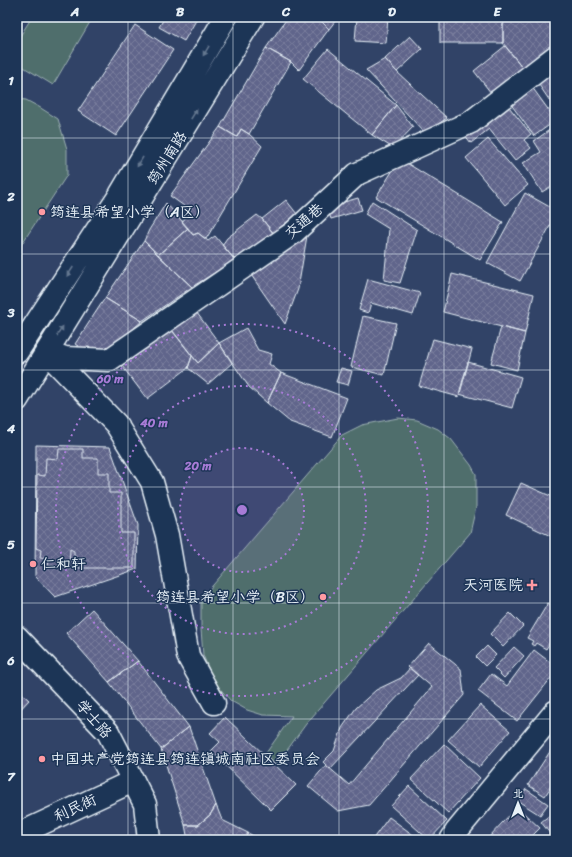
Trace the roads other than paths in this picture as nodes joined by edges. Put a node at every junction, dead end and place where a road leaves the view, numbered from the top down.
1 (226, 17) edge
2 (253, 17) edge
3 (555, 57) edge
4 (17, 352) edge
5 (47, 352) junction
6 (17, 400) edge
7 (17, 637) edge
8 (214, 703) dead end
9 (555, 712) edge
10 (133, 781) junction
11 (17, 835) edge
12 (149, 840) edge
13 (451, 840) edge

1 -> 4 main road, 筠州南路
5 -> 2 main road, 筠州南路
3 - 5 main road, 交通巷
5 - 6 main road, 筠州南路
5 - 8 main road
7 - 10 main road, 学士路
9 - 13 main road
10 - 11 main road, 利民街
10 - 12 main road, 学士路

